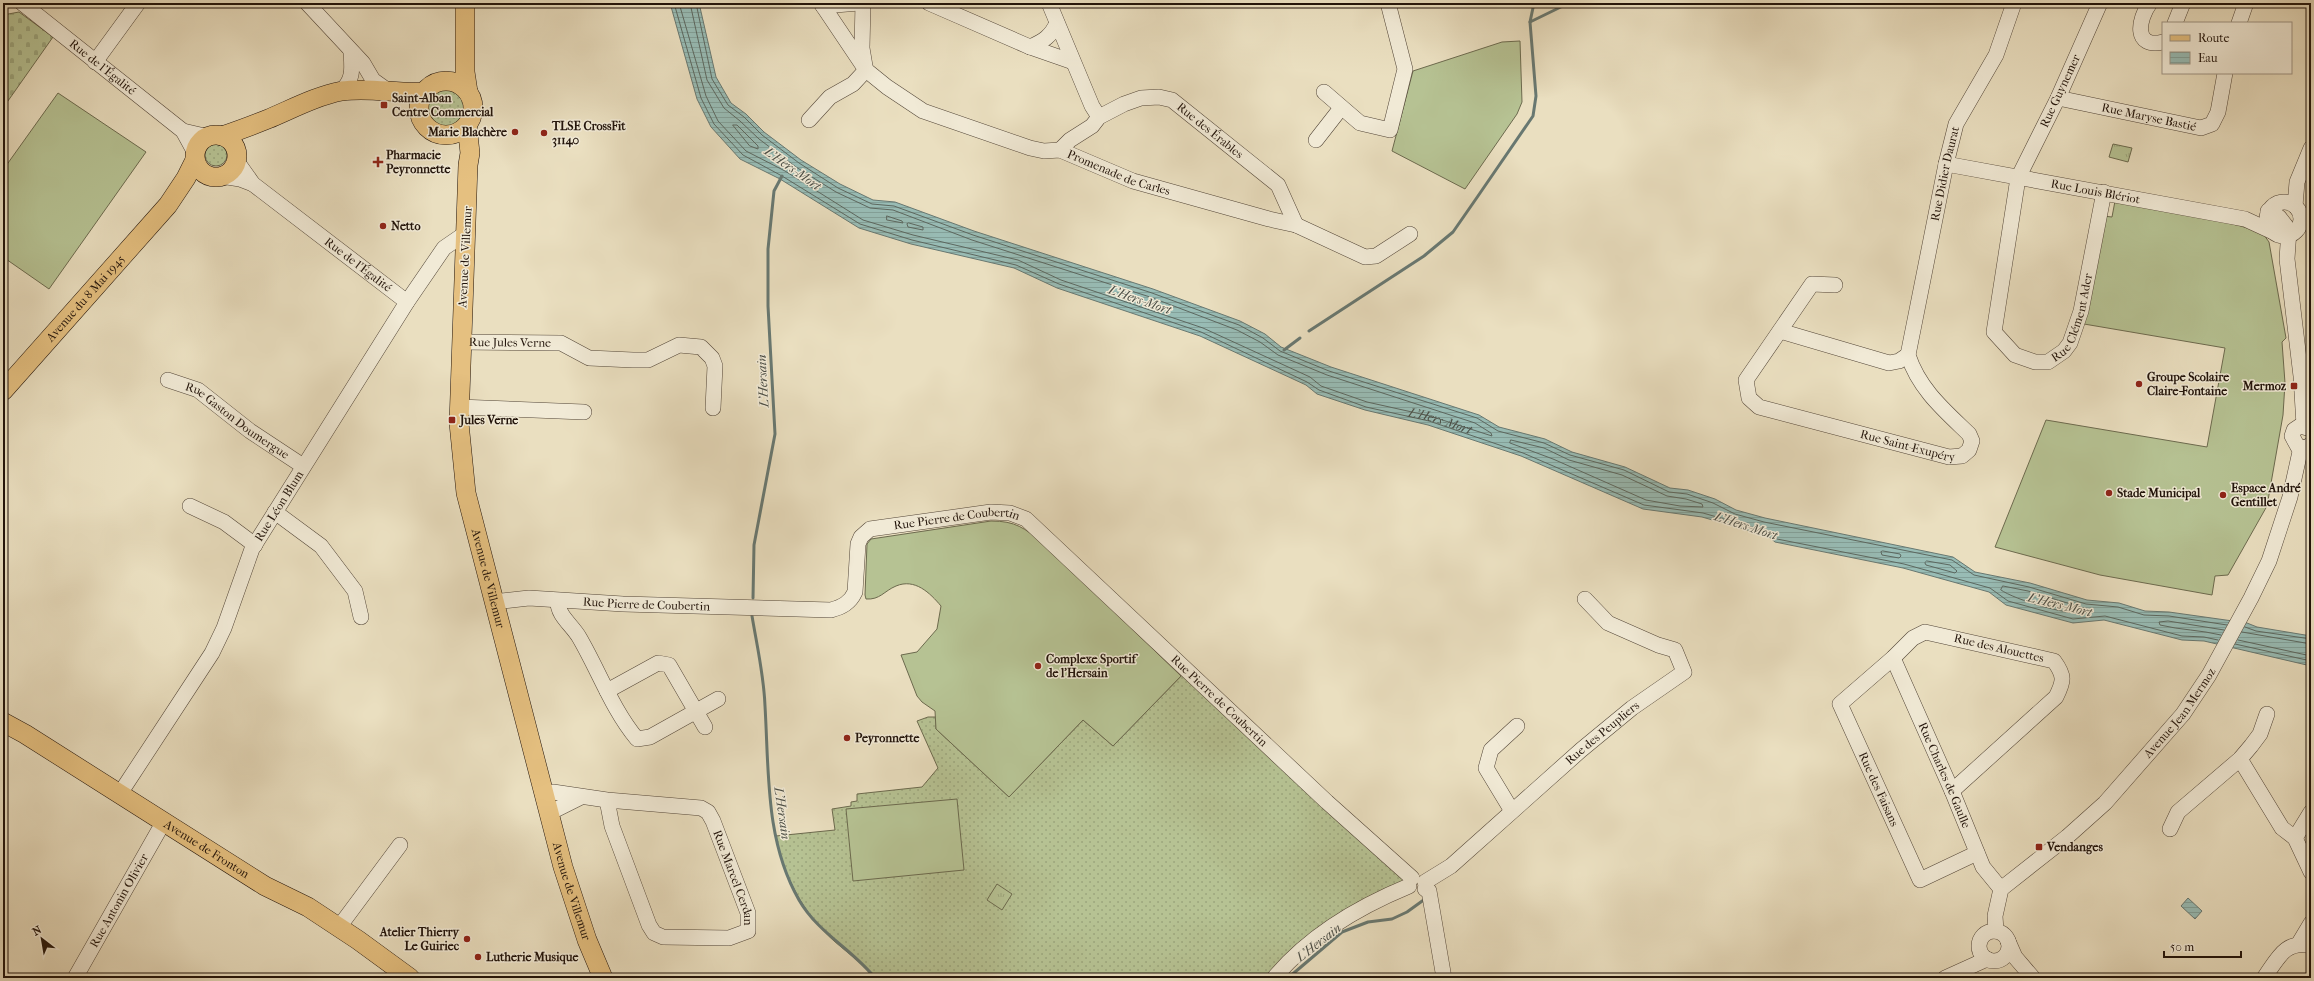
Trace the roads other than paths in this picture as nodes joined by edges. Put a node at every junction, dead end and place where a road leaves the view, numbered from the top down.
1 (22, 3) edge
2 (138, 3) edge
3 (307, 3) edge
4 (465, 3) edge
5 (859, 3) edge
6 (863, 3) edge
7 (929, 3) edge
8 (1049, 3) edge
9 (1388, 3) edge
10 (2014, 3) edge
11 (2100, 3) edge
12 (2150, 3) edge
13 (2183, 3) edge
14 (2246, 3) edge
15 (822, 5) edge
16 (2175, 22) edge
17 (2239, 22) edge
18 (1057, 23) junction
19 (2162, 42) edge
20 (1030, 47) junction
21 (465, 49) junction
22 (351, 52) junction
23 (95, 62) junction
24 (1073, 62) junction
25 (866, 70) junction
26 (2225, 74) edge
27 (442, 81) junction
28 (387, 90) junction
29 (425, 92) junction
30 (468, 92) junction
31 (1324, 92) dead end
32 (335, 94) junction
33 (2058, 98) junction
34 (1341, 108) junction
35 (420, 114) junction
36 (1099, 116) junction
37 (267, 120) junction
38 (809, 120) dead end
39 (467, 125) junction
40 (183, 131) junction
41 (440, 134) junction
42 (215, 136) junction
43 (1316, 140) dead end
44 (2311, 148) edge
45 (1060, 150) junction
46 (195, 156) junction
47 (236, 159) junction
48 (1946, 164) junction
49 (468, 165) junction
50 (217, 176) junction
51 (2018, 178) junction
52 (2297, 182) junction
53 (253, 184) junction
54 (2104, 192) junction
55 (1285, 201) junction
56 (168, 205) junction
57 (2274, 206) junction
58 (2295, 206) junction
59 (1268, 219) junction
60 (2245, 219) junction
61 (1296, 225) junction
62 (2278, 233) junction
63 (1410, 234) dead end
64 (465, 236) junction
65 (1835, 285) dead end
66 (407, 302) junction
67 (1780, 331) junction
68 (461, 342) junction
69 (1908, 355) junction
70 (168, 380) dead end
71 (3, 391) edge
72 (459, 407) junction
73 (713, 408) dead end
74 (584, 412) dead end
75 (2307, 427) edge
76 (2306, 446) edge
77 (303, 466) junction
78 (190, 506) dead end
79 (275, 512) junction
80 (255, 545) junction
81 (1585, 599) dead end
82 (558, 601) junction
83 (493, 602) junction
84 (582, 602) junction
85 (361, 617) dead end
86 (579, 637) junction
87 (1893, 658) junction
88 (607, 691) junction
89 (718, 699) dead end
90 (696, 712) junction
91 (2266, 714) dead end
92 (3, 722) edge
93 (1517, 726) dead end
94 (705, 727) dead end
95 (2240, 759) junction
96 (1952, 791) junction
97 (119, 795) junction
98 (607, 800) junction
99 (546, 802) junction
100 (1512, 811) junction
101 (2311, 812) edge
102 (163, 823) junction
103 (2170, 829) dead end
104 (2295, 838) junction
105 (400, 845) dead end
106 (1977, 853) junction
107 (2311, 872) edge
108 (1418, 884) junction
109 (2001, 889) junction
110 (2311, 923) edge
111 (338, 927) junction
112 (1996, 931) junction
113 (2008, 941) junction
114 (2305, 945) edge
115 (1993, 959) junction
116 (2032, 977) edge
117 (75, 978) edge
118 (410, 978) edge
119 (603, 978) edge
120 (1274, 978) edge
121 (1444, 978) edge
122 (1945, 978) edge
123 (2264, 978) edge

1 - 23 street, Rue de l'Égalité
2 - 23 street
3 - 22 street
4 - 21 main road
5 - 15 street
6 - 25 street
7 - 20 street
8 - 18 street
9 - 34 street
10 - 48 street, Rue Didier Daurat
11 - 33 street, Rue Guynemer
12 - 19 street
13 - 16 street
14 - 17 street
15 - 25 street
18 - 20 street
18 - 24 street
20 - 24 street
21 - 27 main road
21 - 30 main road
22 - 28 street
22 - 32 street
23 - 40 street, Rue de l'Égalité
24 - 36 street
25 - 38 street
25 - 45 street, Promenade de Carles
26 - 33 street, Rue Maryse Bastié
27 - 29 main road
27 - 30 main road
28 - 29 main road
28 - 32 main road
29 - 35 main road
30 - 39 main road
31 - 34 street
32 - 35 main road
32 - 37 main road
33 - 51 street, Rue Guynemer
34 - 43 street
35 - 41 main road
36 - 45 street, Rue des Érables
36 - 55 street, Rue des Érables
37 - 42 main road
37 - 47 main road
39 - 41 main road
39 - 49 main road, Avenue de Villemur
40 - 42 street, Rue de l'Égalité
40 - 46 street, Rue de l'Égalité
41 - 49 main road
42 - 46 main road
42 - 47 main road
44 - 52 street
45 - 59 street, Promenade de Carles
46 - 50 main road
46 - 56 main road, Avenue du 8 Mai 1945
47 - 50 main road
47 - 53 street, Rue de l'Égalité
48 - 51 street, Rue Louis Blériot
48 - 69 street, Rue Didier Daurat
49 - 64 main road, Avenue de Villemur
50 - 53 street, Rue de l'Égalité
50 - 56 main road, Avenue du 8 Mai 1945
51 - 54 street, Rue Louis Blériot
51 - 54 street, Rue Clément Ader
52 - 57 street
52 - 58 street
53 - 66 street, Rue de l'Égalité
54 - 60 street, Rue Louis Blériot
55 - 59 street
55 - 61 street, Rue des Érables
56 - 71 main road, Avenue du 8 Mai 1945
57 - 58 street
57 - 60 street
57 - 62 street
58 - 62 street
59 - 61 street, Promenade de Carles
60 - 62 street, Rue Louis Blériot
61 - 63 street, Promenade de Carles
62 - 75 street
64 - 66 street, Rue Léon Blum
64 - 68 main road, Avenue de Villemur
65 - 67 street, Rue Saint-Exupéry
66 - 77 street, Rue Léon Blum
67 - 69 street
67 - 69 street, Rue Saint-Exupéry
68 - 72 main road, Avenue de Villemur
68 - 73 street, Rue Jules Verne
70 - 77 street, Rue Gaston Doumergue
72 - 74 street
72 - 83 main road, Avenue de Villemur
75 - 76 street
76 - 109 street, Avenue Jean Mermoz
77 - 79 street, Rue Léon Blum
78 - 80 street
79 - 80 street, Rue Léon Blum
79 - 85 street
80 - 97 street, Rue Léon Blum
81 - 100 street, Rue des Peupliers
82 - 83 street, Rue Pierre de Coubertin
82 - 84 street, Rue Pierre de Coubertin
82 - 86 street
83 - 99 main road, Avenue de Villemur
84 - 86 street
84 - 108 street, Rue Pierre de Coubertin
86 - 88 street
87 - 96 street, Rue Charles de Gaulle
87 - 96 street, Rue des Alouettes
87 - 106 street, Rue des Faisans
88 - 90 street
88 - 90 street
89 - 90 street
90 - 94 street
91 - 95 street
92 - 97 main road, Avenue de Fronton
93 - 100 street
95 - 103 street
95 - 104 street
96 - 106 street, Rue Charles de Gaulle
97 - 102 main road, Avenue de Fronton
98 - 98 street, Rue Marcel Cerdan
98 - 99 street, Rue Marcel Cerdan
99 - 119 main road, Avenue de Villemur
100 - 108 street, Rue des Peupliers
101 - 104 street
102 - 111 main road, Avenue de Fronton
102 - 117 street, Rue Antonin Olivier
104 - 107 street
105 - 111 street
106 - 109 street, Rue Charles de Gaulle
108 - 120 street, Rue des Peupliers
108 - 121 street, Rue Pierre de Coubertin
109 - 112 street
110 - 114 street
111 - 118 main road, Avenue de Fronton
112 - 113 street
112 - 115 street
113 - 115 street
113 - 116 street
114 - 123 street
115 - 116 street
115 - 122 street

